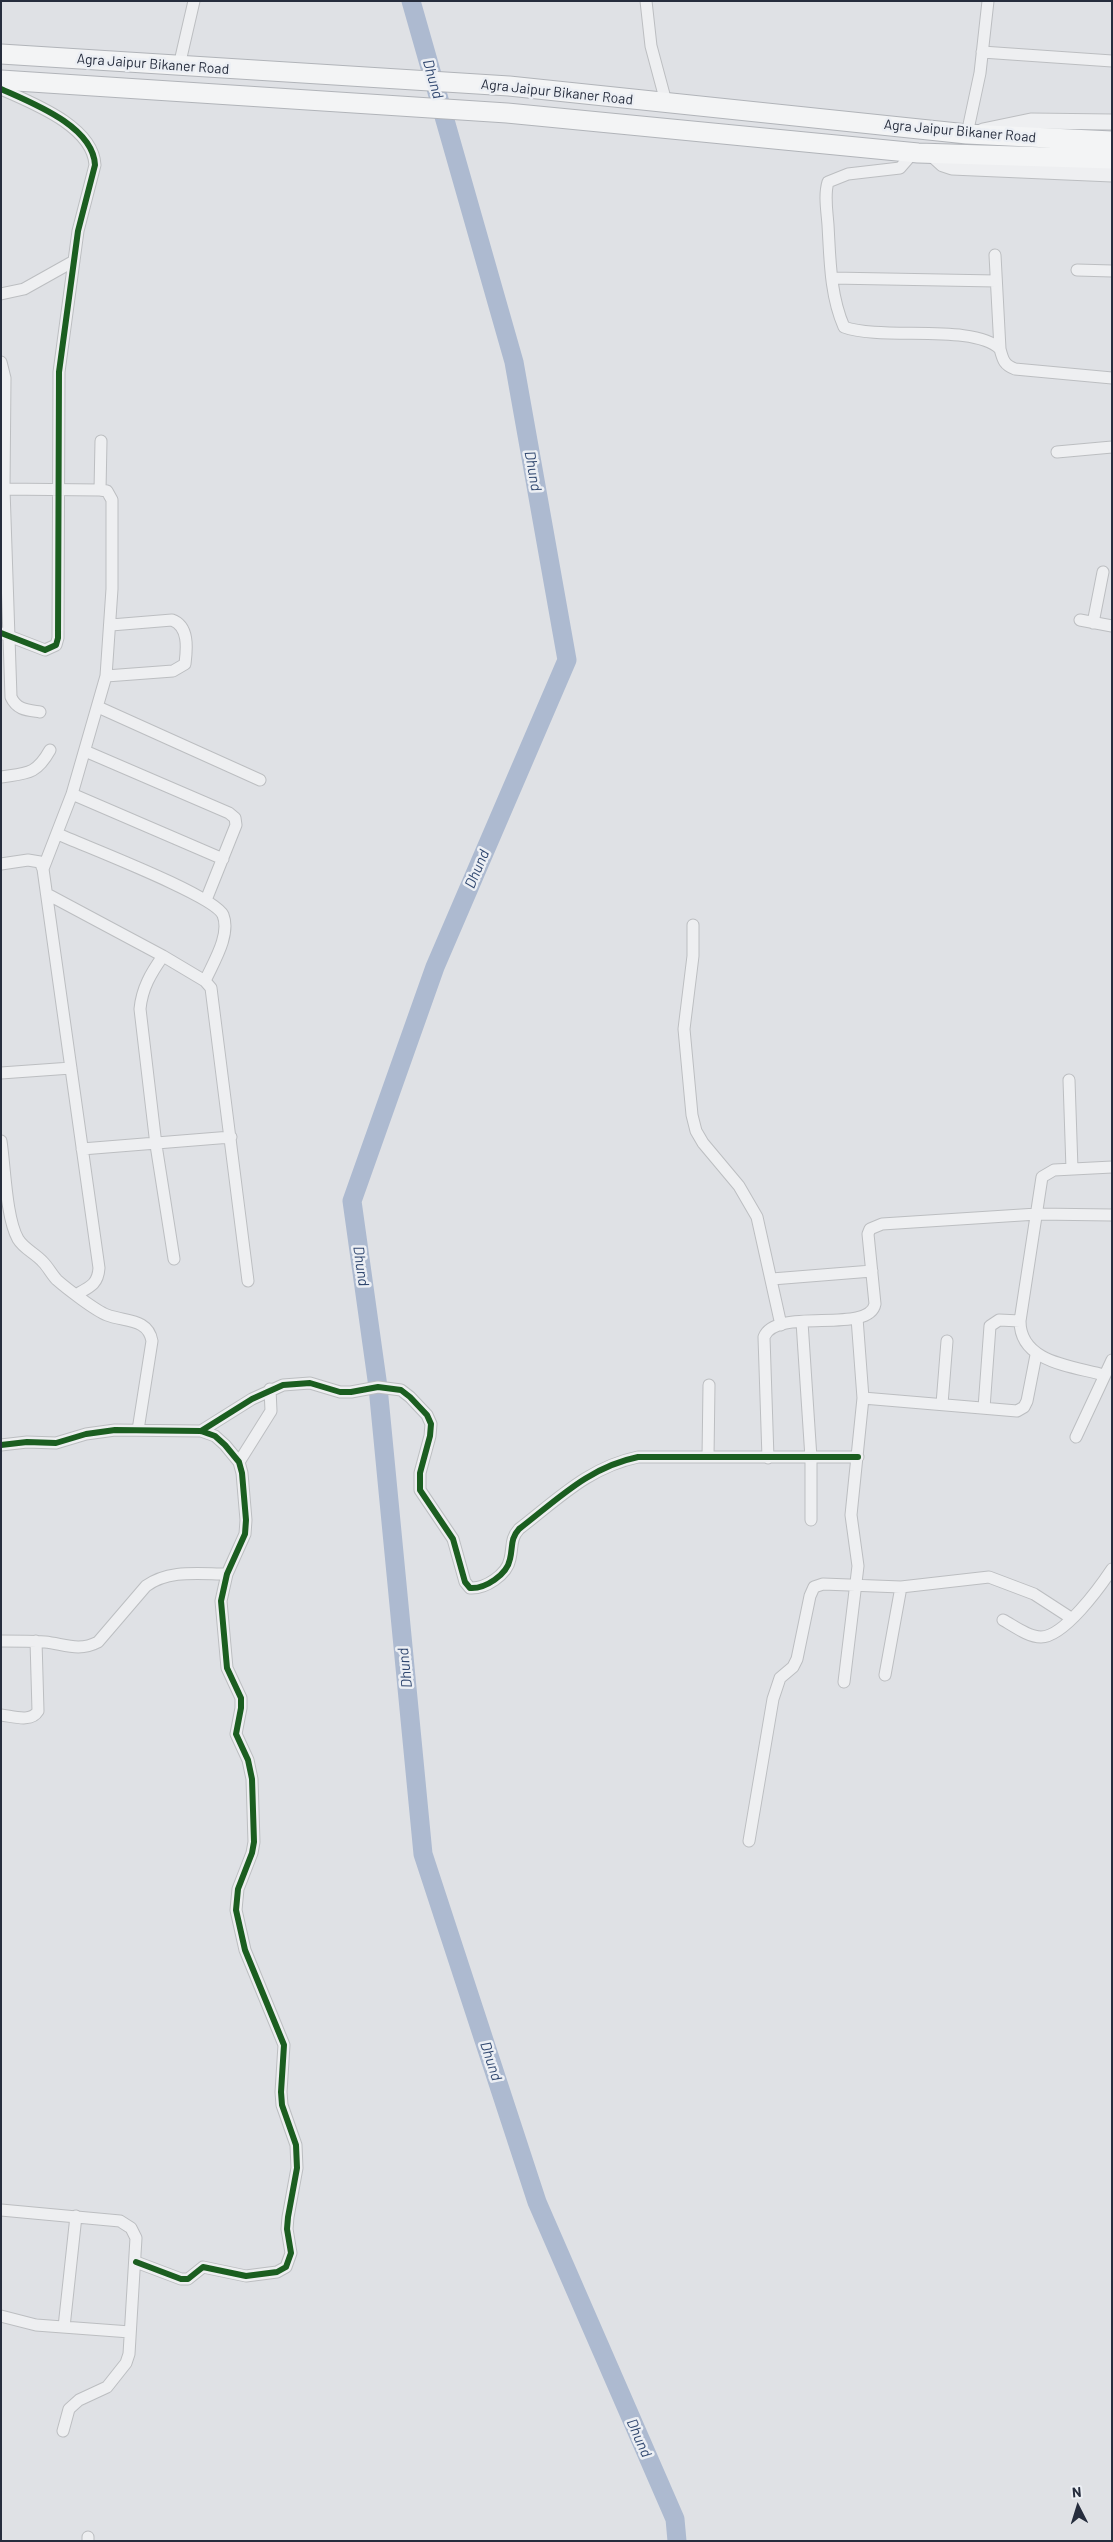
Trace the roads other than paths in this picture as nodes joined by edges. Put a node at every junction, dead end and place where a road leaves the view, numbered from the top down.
1 (194, 1) edge
2 (646, 1) edge
3 (988, 1) edge
4 (982, 52) junction
5 (1, 54) edge
6 (1112, 61) edge
7 (186, 66) junction
8 (1, 80) edge
9 (1, 89) edge
10 (666, 102) junction
11 (1112, 122) edge
12 (967, 134) junction
13 (1112, 141) edge
14 (913, 153) junction
15 (932, 154) junction
16 (1112, 159) edge
17 (1112, 174) edge
18 (995, 255) dead end
19 (74, 261) junction
20 (1077, 270) dead end
21 (1112, 271) edge
22 (832, 278) junction
23 (996, 281) junction
24 (1, 294) edge
25 (1000, 349) junction
26 (1, 362) edge
27 (1112, 378) edge
28 (102, 441) dead end
29 (1112, 447) edge
30 (1057, 452) dead end
31 (3, 489) edge
32 (59, 490) junction
33 (100, 490) junction
34 (1103, 572) dead end
35 (1080, 620) dead end
36 (1094, 623) junction
37 (111, 625) junction
38 (1112, 626) edge
39 (5, 635) edge
40 (106, 676) junction
41 (98, 707) junction
42 (40, 712) dead end
43 (50, 750) dead end
44 (85, 750) junction
45 (1, 777) edge
46 (260, 780) dead end
47 (72, 794) junction
48 (58, 834) junction
49 (222, 859) junction
50 (1, 864) edge
51 (43, 869) junction
52 (47, 894) junction
53 (206, 900) junction
54 (693, 925) dead end
55 (163, 956) junction
56 (205, 981) junction
57 (71, 1068) junction
58 (1, 1073) edge
59 (1069, 1080) dead end
60 (231, 1137) junction
61 (1, 1141) edge
62 (156, 1145) junction
63 (82, 1149) junction
64 (1112, 1167) edge
65 (1072, 1169) junction
66 (6, 1209) edge
67 (1037, 1214) junction
68 (1112, 1215) edge
69 (174, 1260) dead end
70 (872, 1271) junction
71 (772, 1279) junction
72 (248, 1281) dead end
73 (77, 1294) junction
74 (857, 1318) junction
75 (802, 1322) junction
76 (1020, 1322) junction
77 (782, 1325) junction
78 (947, 1341) dead end
79 (1036, 1355) junction
80 (1112, 1360) edge
81 (1104, 1375) junction
82 (709, 1385) dead end
83 (270, 1389) junction
84 (863, 1398) junction
85 (942, 1404) junction
86 (984, 1408) junction
87 (138, 1430) junction
88 (201, 1431) junction
89 (1076, 1437) dead end
90 (1, 1445) edge
91 (708, 1457) junction
92 (858, 1457) junction
93 (768, 1458) junction
94 (811, 1458) junction
95 (239, 1462) junction
96 (811, 1520) dead end
97 (1112, 1569) edge
98 (227, 1574) junction
99 (857, 1585) junction
100 (901, 1587) junction
101 (1071, 1618) junction
102 (1003, 1620) dead end
103 (36, 1641) junction
104 (1, 1642) edge
105 (885, 1675) dead end
106 (844, 1682) dead end
107 (1, 1715) edge
108 (749, 1841) dead end
109 (1, 2210) edge
110 (76, 2216) junction
111 (136, 2262) junction
112 (1, 2316) edge
113 (64, 2327) junction
114 (130, 2332) junction
115 (63, 2431) dead end

1 - 7 street
2 - 10 street
3 - 4 street
4 - 6 street
4 - 12 street
5 - 7 highway, Agra Jaipur Bikaner Road
7 - 10 highway, Agra Jaipur Bikaner Road
8 - 14 highway, Agra Jaipur Bikaner Road
9 - 19 street
10 - 12 highway, Agra Jaipur Bikaner Road
11 - 12 street
12 - 13 highway, Agra Jaipur Bikaner Road
14 - 15 highway, Agra Jaipur Bikaner Road
14 - 22 street
15 - 16 highway, Agra Jaipur Bikaner Road
15 - 17 street
18 - 23 street
19 - 24 street
19 - 32 street
20 - 21 street
22 - 23 street
22 - 25 street
23 - 25 street
25 - 27 street
26 - 31 street
28 - 33 street
29 - 30 street
31 - 32 street
31 - 39 street
32 - 33 street
32 - 39 street
33 - 37 street
34 - 36 street
35 - 36 street
36 - 38 street
37 - 40 street
37 - 40 street
39 - 42 street
40 - 41 street
41 - 44 street
41 - 46 street
43 - 45 street
44 - 47 street
44 - 49 street
47 - 48 street
47 - 49 street
48 - 51 street
48 - 53 street
49 - 53 street
50 - 51 street
51 - 52 street
52 - 55 street
52 - 57 street
53 - 56 street
54 - 71 street
55 - 56 street
55 - 62 street
56 - 60 street
57 - 58 street
57 - 63 street
59 - 65 street
60 - 62 street
60 - 72 street
61 - 66 street
62 - 63 street
62 - 69 street
63 - 73 street
64 - 65 street
65 - 67 street
66 - 73 street
67 - 68 street
67 - 70 street
67 - 76 street
70 - 71 street
70 - 74 street
71 - 77 street
73 - 87 street
74 - 75 street
74 - 84 street
75 - 77 street
75 - 94 street
76 - 79 street
76 - 86 street
77 - 93 street
78 - 85 street
79 - 81 street
79 - 86 street
80 - 81 street
81 - 89 street
82 - 91 street
83 - 88 street
83 - 91 street
83 - 95 street
84 - 85 street
84 - 92 street
85 - 86 street
87 - 88 street
87 - 90 street
88 - 95 street
91 - 93 street
92 - 94 street
92 - 99 street
93 - 94 street
94 - 96 street
95 - 98 street
97 - 101 street
98 - 103 street
98 - 111 street
99 - 100 street
99 - 106 street
99 - 108 street
100 - 101 street
100 - 105 street
101 - 102 street
103 - 104 street
103 - 107 street
109 - 110 street
110 - 111 street
110 - 113 street
111 - 114 street
112 - 113 street
113 - 114 street
114 - 115 street

